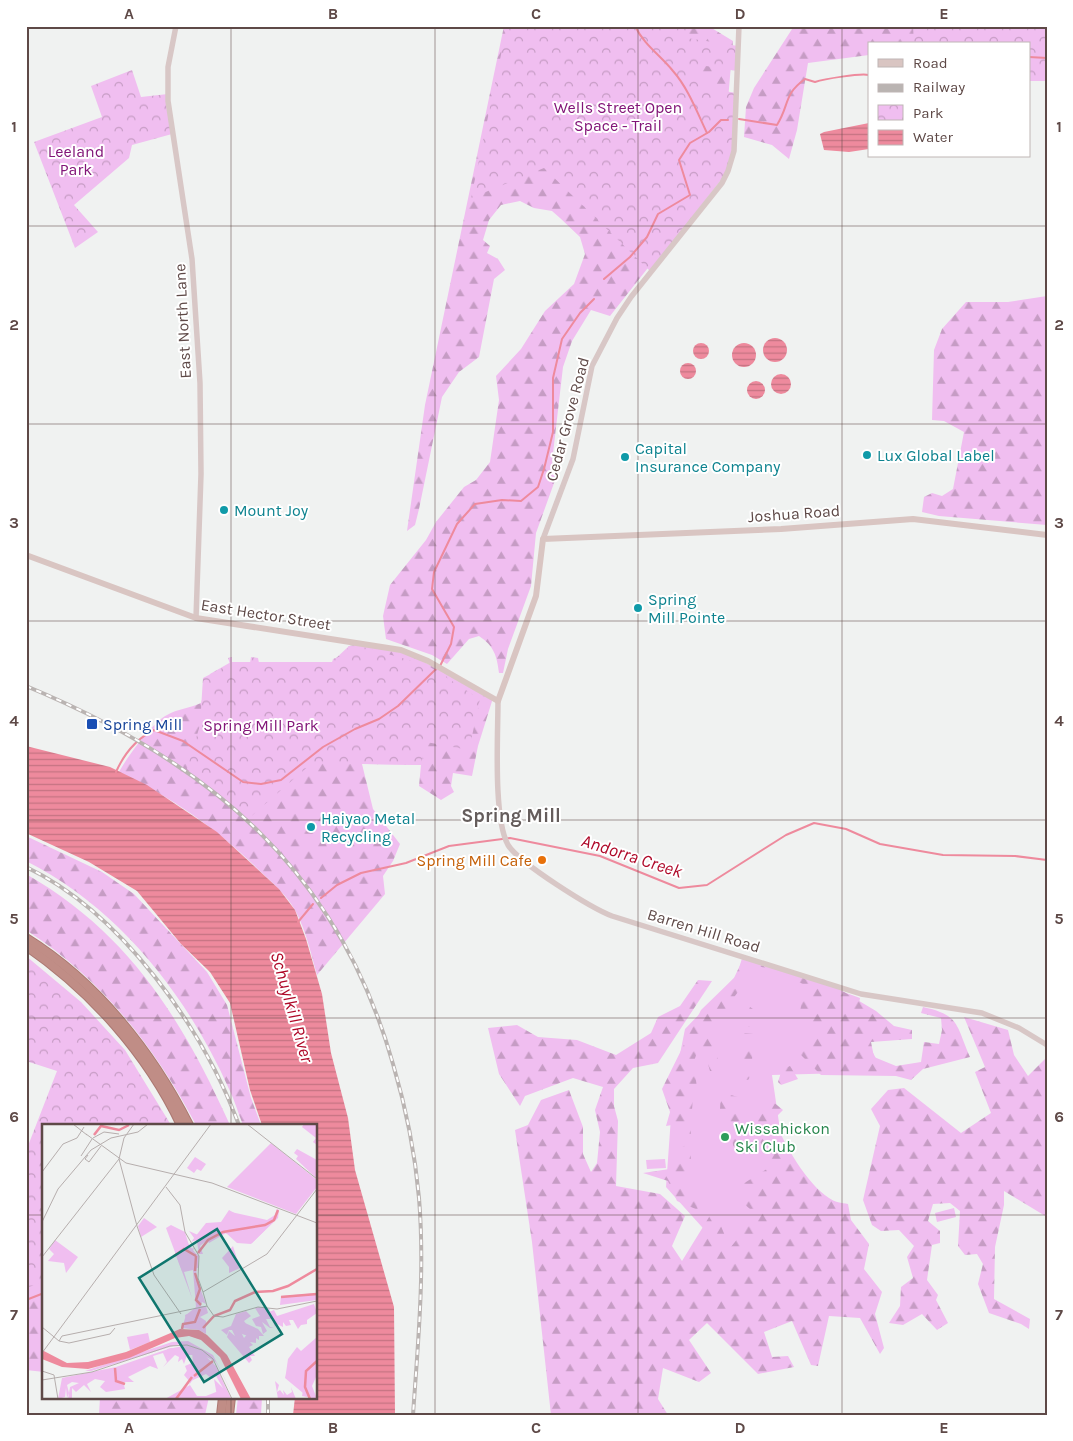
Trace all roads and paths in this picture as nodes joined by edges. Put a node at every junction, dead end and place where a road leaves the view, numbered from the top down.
1 (176, 26) edge
2 (739, 26) edge
3 (1047, 535) edge
4 (543, 540) junction
5 (26, 555) edge
6 (196, 618) junction
7 (498, 701) junction
8 (26, 938) edge
9 (26, 946) edge
10 (1047, 1046) edge
11 (180, 1124) edge
12 (188, 1124) edge
13 (224, 1398) edge
14 (231, 1398) edge
15 (221, 1415) edge
16 (229, 1415) edge

1 - 6 street, East North Lane
2 - 4 street, Cedar Grove Road
3 - 4 main road, Joshua Road
4 - 7 main road, Cedar Grove Road
5 - 6 main road, East Hector Street
6 - 7 main road, East Hector Street
7 - 10 street, Barren Hill Road
8 - 12 highway
9 - 11 highway
13 - 15 highway
14 - 16 highway

